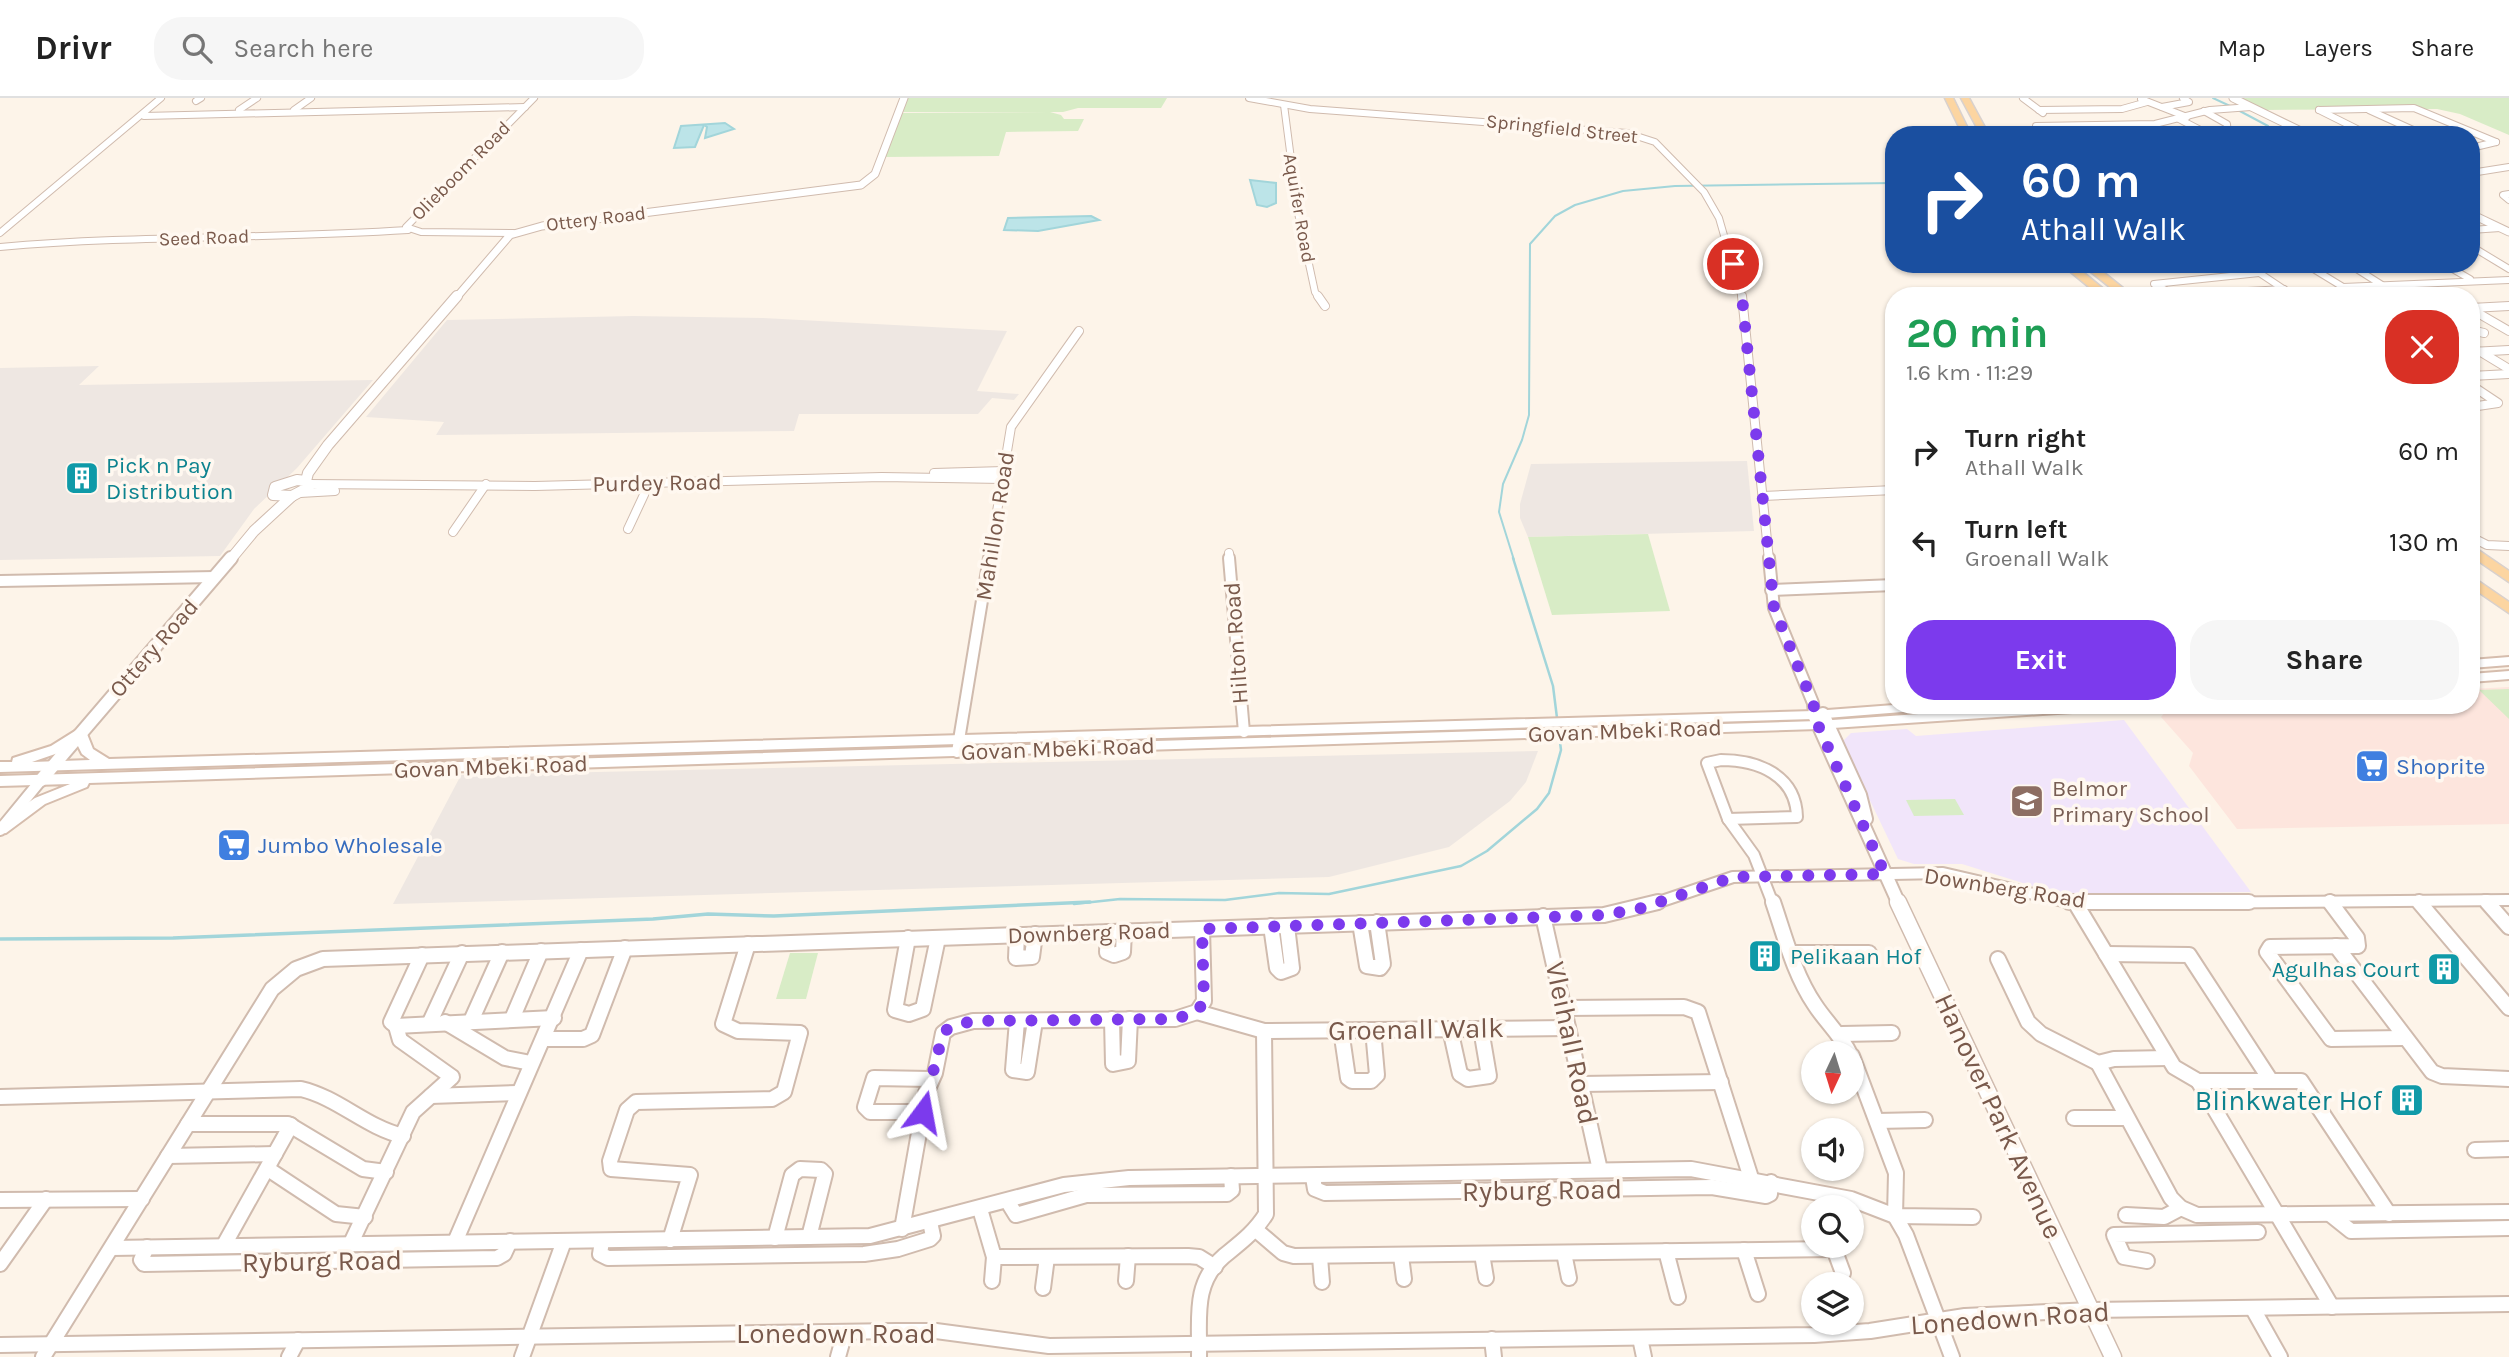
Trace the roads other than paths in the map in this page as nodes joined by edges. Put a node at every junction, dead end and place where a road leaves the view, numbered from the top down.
1 (161, 98) edge
2 (257, 98) edge
3 (311, 98) edge
4 (470, 98) edge
5 (534, 98) edge
6 (904, 98) edge
7 (1249, 98) edge
8 (1949, 98) edge
9 (1965, 98) edge
10 (2023, 98) edge
11 (2138, 98) edge
12 (2183, 98) edge
13 (2233, 98) edge
14 (2147, 102) junction
15 (415, 103) dead end
16 (2080, 103) dead end
17 (359, 104) dead end
18 (1284, 105) junction
19 (525, 107) junction
20 (2157, 107) junction
21 (2247, 107) junction
22 (409, 108) junction
23 (460, 108) junction
24 (2364, 108) junction
25 (2088, 109) junction
26 (294, 110) junction
27 (352, 110) junction
28 (2039, 110) junction
29 (238, 111) junction
30 (2204, 111) junction
31 (144, 116) junction
32 (2187, 117) junction
33 (2179, 119) junction
34 (2118, 125) joint
35 (1963, 126) edge
36 (1980, 126) edge
37 (2036, 126) dead end
38 (2060, 126) junction
39 (2193, 126) edge
40 (2227, 126) edge
41 (2289, 126) edge
42 (2351, 126) edge
43 (2404, 126) edge
44 (2457, 126) edge
45 (2480, 135) edge
46 (2480, 146) edge
47 (2509, 167) edge
48 (2498, 169) junction
49 (2480, 172) edge
50 (2509, 173) edge
51 (2509, 194) edge
52 (2509, 200) edge
53 (2480, 218) edge
54 (2500, 228) junction
55 (2480, 229) edge
56 (408, 230) junction
57 (2509, 232) edge
58 (0, 233) edge
59 (513, 233) junction
60 (0, 247) edge
61 (2480, 252) edge
62 (2480, 255) edge
63 (2484, 255) junction
64 (2509, 268) edge
65 (2078, 273) edge
66 (2098, 273) edge
67 (2259, 273) joint
68 (2319, 273) edge
69 (2363, 273) edge
70 (2460, 273) edge
71 (2509, 279) edge
72 (2472, 280) junction
73 (2382, 285) junction
74 (2095, 287) edge
75 (2116, 287) edge
76 (2158, 287) edge
77 (2281, 287) edge
78 (1325, 306) dead end
79 (2509, 306) edge
80 (2480, 308) edge
81 (2480, 313) edge
82 (1079, 331) dead end
83 (2509, 331) edge
84 (2480, 332) edge
85 (2484, 333) dead end
86 (2509, 350) edge
87 (2481, 352) joint
88 (2509, 369) edge
89 (2509, 374) edge
90 (2480, 376) edge
91 (2480, 391) edge
92 (2480, 406) edge
93 (328, 445) junction
94 (1003, 475) junction
95 (285, 482) junction
96 (307, 483) junction
97 (486, 484) junction
98 (649, 484) junction
99 (432, 485) junction
100 (1885, 490) edge
101 (296, 494) junction
102 (276, 496) junction
103 (1763, 496) junction
104 (628, 529) dead end
105 (254, 531) junction
106 (453, 532) dead end
107 (2480, 541) edge
108 (2509, 546) edge
109 (1229, 553) dead end
110 (2480, 557) edge
111 (215, 577) junction
112 (2509, 578) edge
113 (0, 581) edge
114 (1885, 585) edge
115 (2480, 587) edge
116 (1771, 590) junction
117 (2509, 609) edge
118 (2509, 661) edge
119 (2480, 663) edge
120 (2509, 675) edge
121 (2480, 677) edge
122 (1885, 710) edge
123 (1885, 714) edge
124 (1819, 716) junction
125 (1551, 728) junction
126 (82, 732) junction
127 (1244, 732) junction
128 (958, 746) junction
129 (53, 765) junction
130 (0, 766) edge
131 (106, 771) junction
132 (41, 780) junction
133 (0, 781) edge
134 (1727, 819) junction
135 (1, 830) edge
136 (1885, 874) junction
137 (1760, 876) junction
138 (2485, 900) junction
139 (2509, 900) edge
140 (2329, 901) junction
141 (2418, 901) junction
142 (2076, 904) junction
143 (1543, 916) junction
144 (1377, 922) junction
145 (1360, 923) junction
146 (1271, 926) junction
147 (1287, 926) junction
148 (2509, 927) edge
149 (1202, 929) junction
150 (1124, 931) junction
151 (1108, 932) junction
152 (1035, 934) junction
153 (1017, 935) junction
154 (908, 938) junction
155 (938, 938) junction
156 (747, 943) junction
157 (2336, 946) junction
158 (625, 948) junction
159 (581, 950) junction
160 (541, 951) junction
161 (502, 952) junction
162 (462, 953) junction
163 (1793, 953) junction
164 (1869, 953) dead end
165 (2106, 954) junction
166 (422, 955) junction
167 (1998, 959) dead end
168 (1564, 1008) junction
169 (2509, 1008) edge
170 (1197, 1012) junction
171 (554, 1018) junction
172 (512, 1019) junction
173 (1112, 1019) junction
174 (1130, 1019) junction
175 (471, 1021) junction
176 (1017, 1021) junction
177 (1035, 1021) junction
178 (430, 1022) junction
179 (445, 1022) junction
180 (396, 1026) junction
181 (1568, 1028) junction
182 (1450, 1029) junction
183 (1481, 1029) junction
184 (1341, 1030) junction
185 (1373, 1030) junction
186 (1264, 1031) junction
187 (1892, 1032) dead end
188 (1842, 1034) junction
189 (2403, 1038) junction
190 (545, 1039) junction
191 (1845, 1041) edge
192 (2168, 1058) junction
193 (531, 1063) junction
194 (2098, 1063) junction
195 (930, 1079) junction
196 (2509, 1079) edge
197 (2198, 1081) junction
198 (2272, 1081) junction
199 (1721, 1082) junction
200 (1581, 1084) junction
201 (1864, 1088) edge
202 (209, 1090) junction
203 (518, 1093) junction
204 (432, 1096) junction
205 (0, 1097) edge
206 (923, 1112) junction
207 (2074, 1118) dead end
208 (2126, 1118) junction
209 (1926, 1120) dead end
210 (1877, 1121) junction
211 (188, 1124) junction
212 (292, 1125) junction
213 (403, 1136) junction
214 (2509, 1149) edge
215 (2475, 1150) dead end
216 (275, 1154) junction
217 (168, 1156) junction
218 (268, 1169) junction
219 (1600, 1170) junction
220 (386, 1172) junction
221 (1313, 1177) junction
222 (1266, 1178) junction
223 (1751, 1178) junction
224 (1771, 1182) junction
225 (1808, 1195) edge
226 (46, 1199) junction
227 (142, 1199) junction
228 (0, 1200) edge
229 (1864, 1205) edge
230 (2181, 1208) junction
231 (980, 1209) junction
232 (2509, 1212) edge
233 (2389, 1214) junction
234 (2126, 1215) dead end
235 (2214, 1215) junction
236 (2277, 1215) junction
237 (2331, 1215) junction
238 (1895, 1216) junction
239 (365, 1217) junction
240 (1973, 1217) dead end
241 (930, 1222) junction
242 (2509, 1228) edge
243 (902, 1229) junction
244 (1256, 1230) junction
245 (2258, 1232) dead end
246 (2224, 1233) junction
247 (809, 1237) junction
248 (775, 1238) junction
249 (670, 1240) junction
250 (510, 1241) junction
251 (564, 1241) junction
252 (602, 1241) junction
253 (455, 1242) junction
254 (351, 1243) junction
255 (224, 1245) junction
256 (147, 1247) junction
257 (112, 1248) junction
258 (1801, 1248) edge
259 (1744, 1250) junction
260 (1666, 1251) junction
261 (1564, 1253) junction
262 (1482, 1254) junction
263 (1128, 1255) junction
264 (1401, 1256) junction
265 (994, 1257) junction
266 (1047, 1257) junction
267 (1320, 1257) junction
268 (2147, 1261) dead end
269 (0, 1264) edge
270 (1215, 1267) junction
271 (1486, 1278) dead end
272 (1569, 1278) dead end
273 (1404, 1279) dead end
274 (992, 1281) dead end
275 (1126, 1281) dead end
276 (1322, 1282) dead end
277 (1044, 1287) dead end
278 (1758, 1294) dead end
279 (1678, 1297) dead end
280 (2509, 1304) edge
281 (2332, 1307) junction
282 (2253, 1309) junction
283 (2091, 1310) junction
284 (1938, 1320) junction
285 (845, 1332) junction
286 (530, 1336) junction
287 (1640, 1338) junction
288 (1492, 1339) junction
289 (298, 1340) junction
290 (0, 1345) edge
291 (1199, 1350) edge
292 (47, 1351) edge
293 (289, 1357) edge
294 (522, 1357) edge
295 (838, 1357) edge
296 (1494, 1357) edge
297 (1644, 1357) edge
298 (1952, 1357) edge
299 (2113, 1357) edge
300 (2280, 1357) edge

1 - 31 street
2 - 29 street
3 - 26 street
4 - 23 street
5 - 19 street, Olieboom Road
6 - 59 street, Ottery Road
7 - 18 street, Springfield Street
8 - 35 main road
9 - 36 main road
10 - 28 street
11 - 14 street
12 - 20 street
13 - 21 street
14 - 20 street
14 - 25 street
15 - 22 street
16 - 25 street
17 - 27 street
18 - 78 street, Aquifer Road
18 - 103 street, Springfield Street
19 - 23 street
19 - 56 street, Olieboom Road
20 - 32 street
21 - 30 street
21 - 41 street
22 - 23 street
22 - 27 street
24 - 42 street
24 - 43 street
24 - 44 street
25 - 28 street
26 - 27 street
26 - 29 street
28 - 38 street
29 - 31 street
30 - 32 street
30 - 40 street
31 - 58 street
32 - 33 street
33 - 34 street
33 - 39 street
34 - 38 street
37 - 38 street
45 - 46 street
47 - 48 street
48 - 49 street
48 - 50 street
51 - 52 street
53 - 54 street
54 - 55 street
54 - 57 street
56 - 59 street, Olieboom Road
56 - 60 street, Seed Road
59 - 93 street
61 - 63 street
62 - 63 street
63 - 64 street
65 - 74 main road
66 - 75 main road
67 - 76 street
67 - 77 street
68 - 73 street
69 - 73 street
70 - 72 street
71 - 72 street
72 - 73 street
79 - 80 street
81 - 83 street
82 - 94 street, Mahillon Road
84 - 85 street
86 - 87 street
87 - 88 street
89 - 90 street
91 - 92 street
93 - 95 street
93 - 96 street
94 - 98 street, Purdey Road
94 - 128 street, Mahillon Road
95 - 96 street
95 - 102 street, Ottery Road
96 - 99 street, Purdey Road
96 - 101 street
97 - 98 street, Purdey Road
97 - 99 street, Purdey Road
97 - 106 street
98 - 104 street
99 - 101 street, Purdey Road
100 - 103 street
101 - 102 street
101 - 105 street, Ottery Road
102 - 105 street, Ottery Road
103 - 116 street, Springfield Street
105 - 111 street, Ottery Road
107 - 108 street
109 - 127 street, Hilton Road
110 - 112 main road
111 - 113 street
111 - 126 street, Ottery Road
114 - 116 street
115 - 117 main road
116 - 124 street, Springfield Street
118 - 119 main road
120 - 121 main road
122 - 124 main road, Govan Mbeki Road
123 - 124 main road, Govan Mbeki Road
124 - 125 main road, Govan Mbeki Road
124 - 136 street, Hanover Park Avenue
125 - 127 main road, Govan Mbeki Road
125 - 128 main road, Govan Mbeki Road
126 - 129 street, Ottery Road
126 - 130 main road
126 - 131 main road
127 - 128 main road, Govan Mbeki Road
128 - 131 main road, Govan Mbeki Road
129 - 130 main road, Govan Mbeki Road
129 - 131 main road, Govan Mbeki Road
129 - 132 street, Ottery Road
131 - 132 main road, Govan Mbeki Road
131 - 135 main road
132 - 133 main road, Govan Mbeki Road
132 - 135 street
134 - 134 street
134 - 137 street
136 - 137 street, Downberg Road
136 - 142 street, Downberg Road
136 - 283 street, Hanover Park Avenue
137 - 143 street, Downberg Road
137 - 163 street
138 - 139 street, Downberg Road
138 - 141 street, Downberg Road
138 - 148 street
140 - 141 street, Downberg Road
140 - 142 street, Downberg Road
140 - 157 street
141 - 169 street
142 - 165 street
143 - 144 street, Downberg Road
143 - 168 street, Vleihall Road
144 - 145 street, Downberg Road
144 - 145 street
145 - 147 street, Downberg Road
146 - 147 street, Downberg Road
146 - 147 street
146 - 149 street, Downberg Road
149 - 150 street, Downberg Road
149 - 170 street
150 - 151 street, Downberg Road
150 - 151 street
151 - 152 street, Downberg Road
152 - 153 street, Downberg Road
152 - 153 street
153 - 155 street, Downberg Road
154 - 155 street, Downberg Road
154 - 155 street
154 - 156 street, Downberg Road
156 - 158 street, Downberg Road
156 - 249 street
157 - 189 street
157 - 189 street
158 - 159 street, Downberg Road
158 - 190 street
159 - 160 street, Downberg Road
159 - 171 street
160 - 161 street, Downberg Road
160 - 172 street
161 - 162 street, Downberg Road
161 - 175 street
162 - 166 street, Downberg Road
162 - 178 street
163 - 164 street
163 - 188 street
165 - 192 street
165 - 198 street
166 - 180 street
166 - 202 street, Downberg Road
167 - 194 street
168 - 181 street, Vleihall Road
168 - 199 street
170 - 174 street
170 - 186 street, Groenall Walk
171 - 172 street
171 - 190 street
172 - 175 street
173 - 174 street
173 - 174 street
173 - 177 street
175 - 179 street
176 - 177 street
176 - 177 street
176 - 195 street
178 - 179 street
178 - 180 street
179 - 193 street
180 - 204 street
181 - 183 street, Groenall Walk
181 - 200 street, Vleihall Road
182 - 183 street, Groenall Walk
182 - 183 street
182 - 185 street, Groenall Walk
184 - 185 street, Groenall Walk
184 - 185 street
184 - 186 street, Groenall Walk
186 - 222 street
187 - 188 street
188 - 191 street
189 - 196 street
190 - 193 street
192 - 194 street
192 - 197 street
193 - 203 street
194 - 208 street
195 - 206 street
195 - 206 street
197 - 198 street
197 - 236 street
198 - 233 street
199 - 200 street
199 - 223 street
200 - 219 street, Vleihall Road
201 - 210 street
202 - 205 street
202 - 211 street
202 - 213 street
203 - 204 street
203 - 253 street
204 - 213 street
206 - 243 street
207 - 208 street
208 - 230 street
209 - 210 street
210 - 238 street
211 - 212 street
211 - 217 street
212 - 216 street
212 - 220 street
213 - 220 street
214 - 215 street
216 - 217 street
216 - 218 street
217 - 227 street
218 - 239 street
218 - 255 street
219 - 221 street, Ryburg Road
219 - 223 street, Ryburg Road
220 - 239 street
221 - 222 street, Ryburg Road
221 - 224 street, Ryburg Road
222 - 231 street, Ryburg Road
222 - 244 street
223 - 224 street, Ryburg Road
224 - 225 street, Ryburg Road
226 - 227 street
226 - 228 street
226 - 269 street
227 - 257 street
229 - 238 street, Ryburg Road
230 - 234 street
230 - 235 street
231 - 241 street, Ryburg Road
231 - 265 street
232 - 233 street
233 - 237 street
235 - 236 street
235 - 246 street
236 - 237 street
236 - 281 street
237 - 242 street
238 - 240 street, Ryburg Road
238 - 284 street
239 - 254 street
241 - 243 street, Ryburg Road
241 - 252 street
243 - 247 street, Ryburg Road
244 - 267 street
244 - 270 street
245 - 246 street
246 - 268 street
247 - 248 street, Ryburg Road
247 - 248 street
248 - 249 street, Ryburg Road
249 - 252 street, Ryburg Road
250 - 251 street, Ryburg Road
250 - 253 street, Ryburg Road
250 - 256 street, Ryburg Road
251 - 252 street, Ryburg Road
251 - 286 street
253 - 254 street, Ryburg Road
254 - 255 street, Ryburg Road
255 - 256 street, Ryburg Road
256 - 257 street, Ryburg Road
257 - 292 street
258 - 259 street
259 - 260 street
259 - 278 street
260 - 261 street
260 - 279 street
261 - 262 street
261 - 272 street
262 - 264 street
262 - 271 street
263 - 266 street
263 - 270 street
263 - 275 street
264 - 267 street
264 - 273 street
265 - 266 street
265 - 274 street
266 - 277 street
267 - 276 street
270 - 291 street
280 - 281 street, Lonedown Road
281 - 282 street, Lonedown Road
282 - 283 street, Lonedown Road
282 - 300 street
283 - 284 street, Lonedown Road
283 - 299 street, Hanover Park Avenue
284 - 287 street, Lonedown Road
284 - 298 street
285 - 286 street, Lonedown Road
285 - 291 street, Lonedown Road
285 - 295 street
286 - 289 street, Lonedown Road
286 - 294 street
287 - 288 street, Lonedown Road
287 - 297 street
288 - 291 street, Lonedown Road
288 - 296 street
289 - 292 street, Lonedown Road
289 - 293 street
290 - 292 street, Lonedown Road

